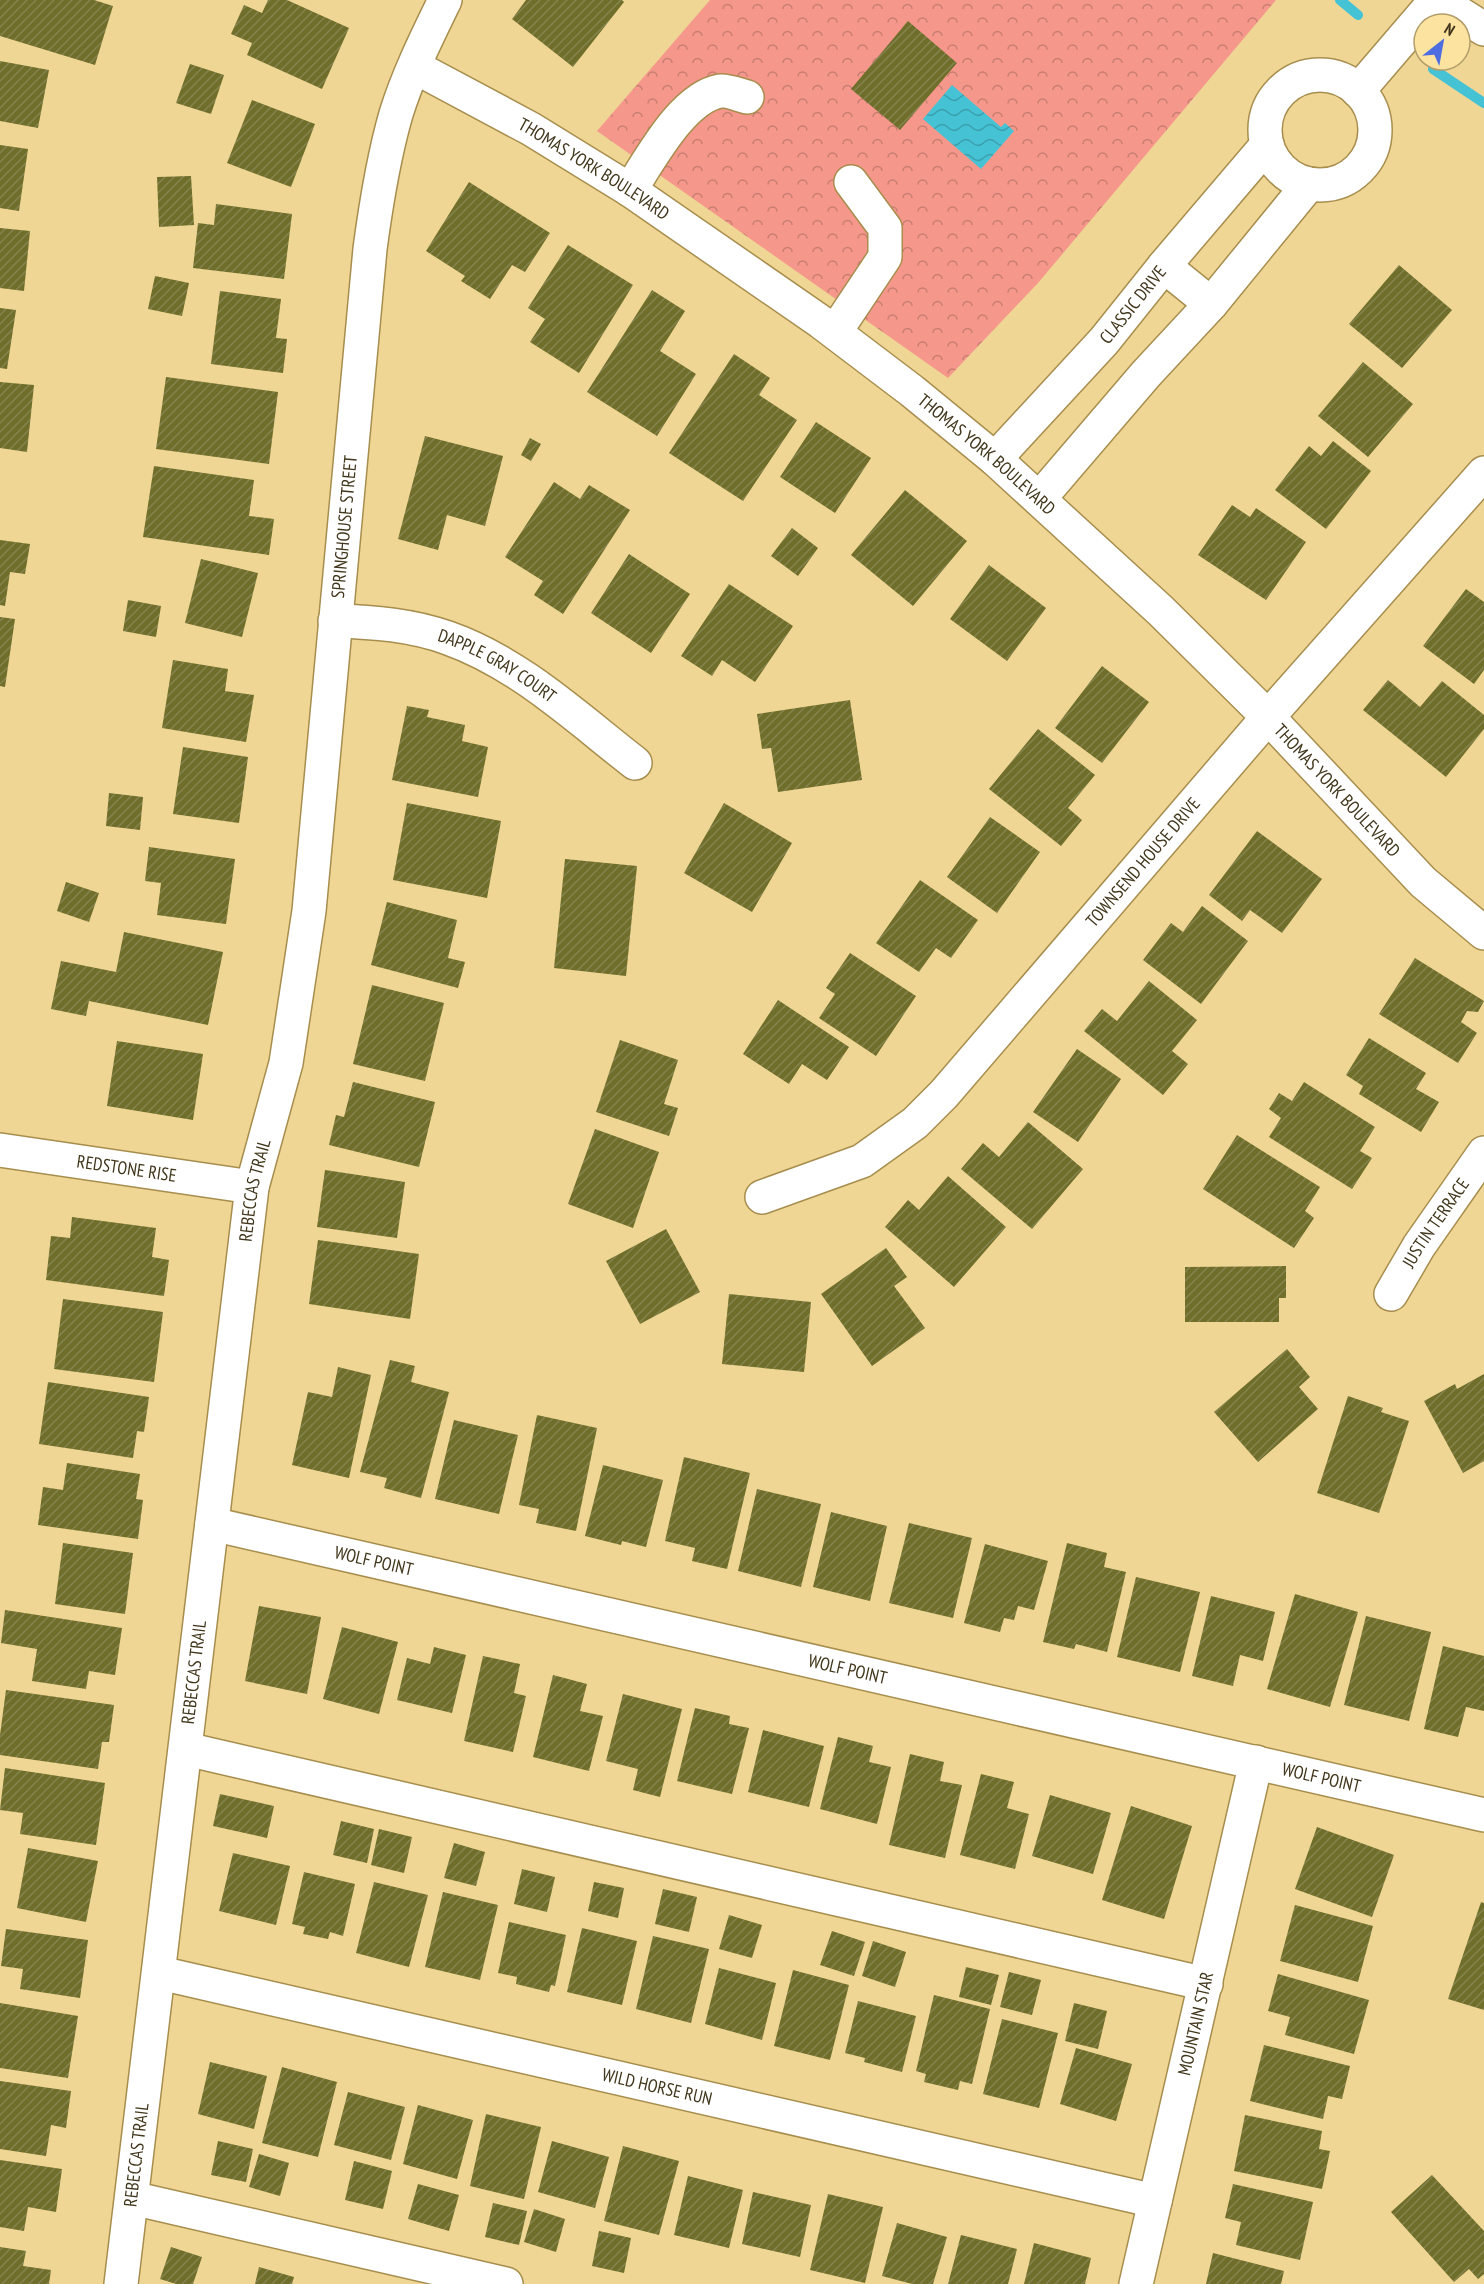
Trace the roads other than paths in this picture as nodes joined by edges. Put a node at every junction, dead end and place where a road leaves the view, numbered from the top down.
1 (445, 0) edge
2 (1437, 0) edge
3 (1484, 29) edge
4 (415, 67) junction
5 (1358, 91) junction
6 (747, 97) dead end
7 (1267, 145) junction
8 (851, 182) dead end
9 (1309, 184) junction
10 (630, 190) junction
11 (1164, 266) junction
12 (1211, 304) junction
13 (834, 332) junction
14 (995, 459) junction
15 (1484, 474) edge
16 (1039, 499) junction
17 (336, 621) junction
18 (1268, 717) junction
19 (635, 763) dead end
20 (1484, 933) edge
21 (286, 1063) joint
22 (0, 1150) edge
23 (1484, 1153) edge
24 (252, 1187) junction
25 (762, 1197) dead end
26 (1391, 1294) dead end
27 (212, 1524) junction
28 (186, 1749) junction
29 (1256, 1762) junction
30 (1484, 1815) edge
31 (160, 1973) junction
32 (1206, 1984) junction
33 (132, 2198) junction
34 (1155, 2201) junction
35 (121, 2284) edge
36 (506, 2284) edge
37 (1136, 2284) edge

1 - 4 street, SPRINGHOUSE STREET
2 - 3 street
2 - 5 street
4 - 10 street, THOMAS YORK BOULEVARD
4 - 17 street, SPRINGHOUSE STREET
5 - 7 street
5 - 9 street
6 - 10 street
7 - 9 street
7 - 11 street, CLASSIC DRIVE
8 - 13 street
9 - 12 street
10 - 13 street, THOMAS YORK BOULEVARD
11 - 12 street
11 - 14 street, CLASSIC DRIVE
12 - 16 street
13 - 14 street, THOMAS YORK BOULEVARD
14 - 16 street, THOMAS YORK BOULEVARD
15 - 18 street, TOWNSEND HOUSE DRIVE
16 - 18 street, THOMAS YORK BOULEVARD
17 - 19 street, DAPPLE GRAY COURT
17 - 21 street, SPRINGHOUSE STREET
18 - 20 street, THOMAS YORK BOULEVARD
18 - 25 street, TOWNSEND HOUSE DRIVE
21 - 24 street, REBECCAS TRAIL
22 - 24 street, REDSTONE RISE
23 - 26 street, JUSTIN TERRACE
24 - 27 street, REBECCAS TRAIL
27 - 28 street, REBECCAS TRAIL
27 - 29 street, WOLF POINT
28 - 31 street, REBECCAS TRAIL
28 - 32 street
29 - 30 street, WOLF POINT
29 - 32 street, MOUNTAIN STAR
31 - 33 street, REBECCAS TRAIL
31 - 34 street, WILD HORSE RUN
32 - 34 street, MOUNTAIN STAR
33 - 35 street, REBECCAS TRAIL
33 - 36 street
34 - 37 street, MOUNTAIN STAR

